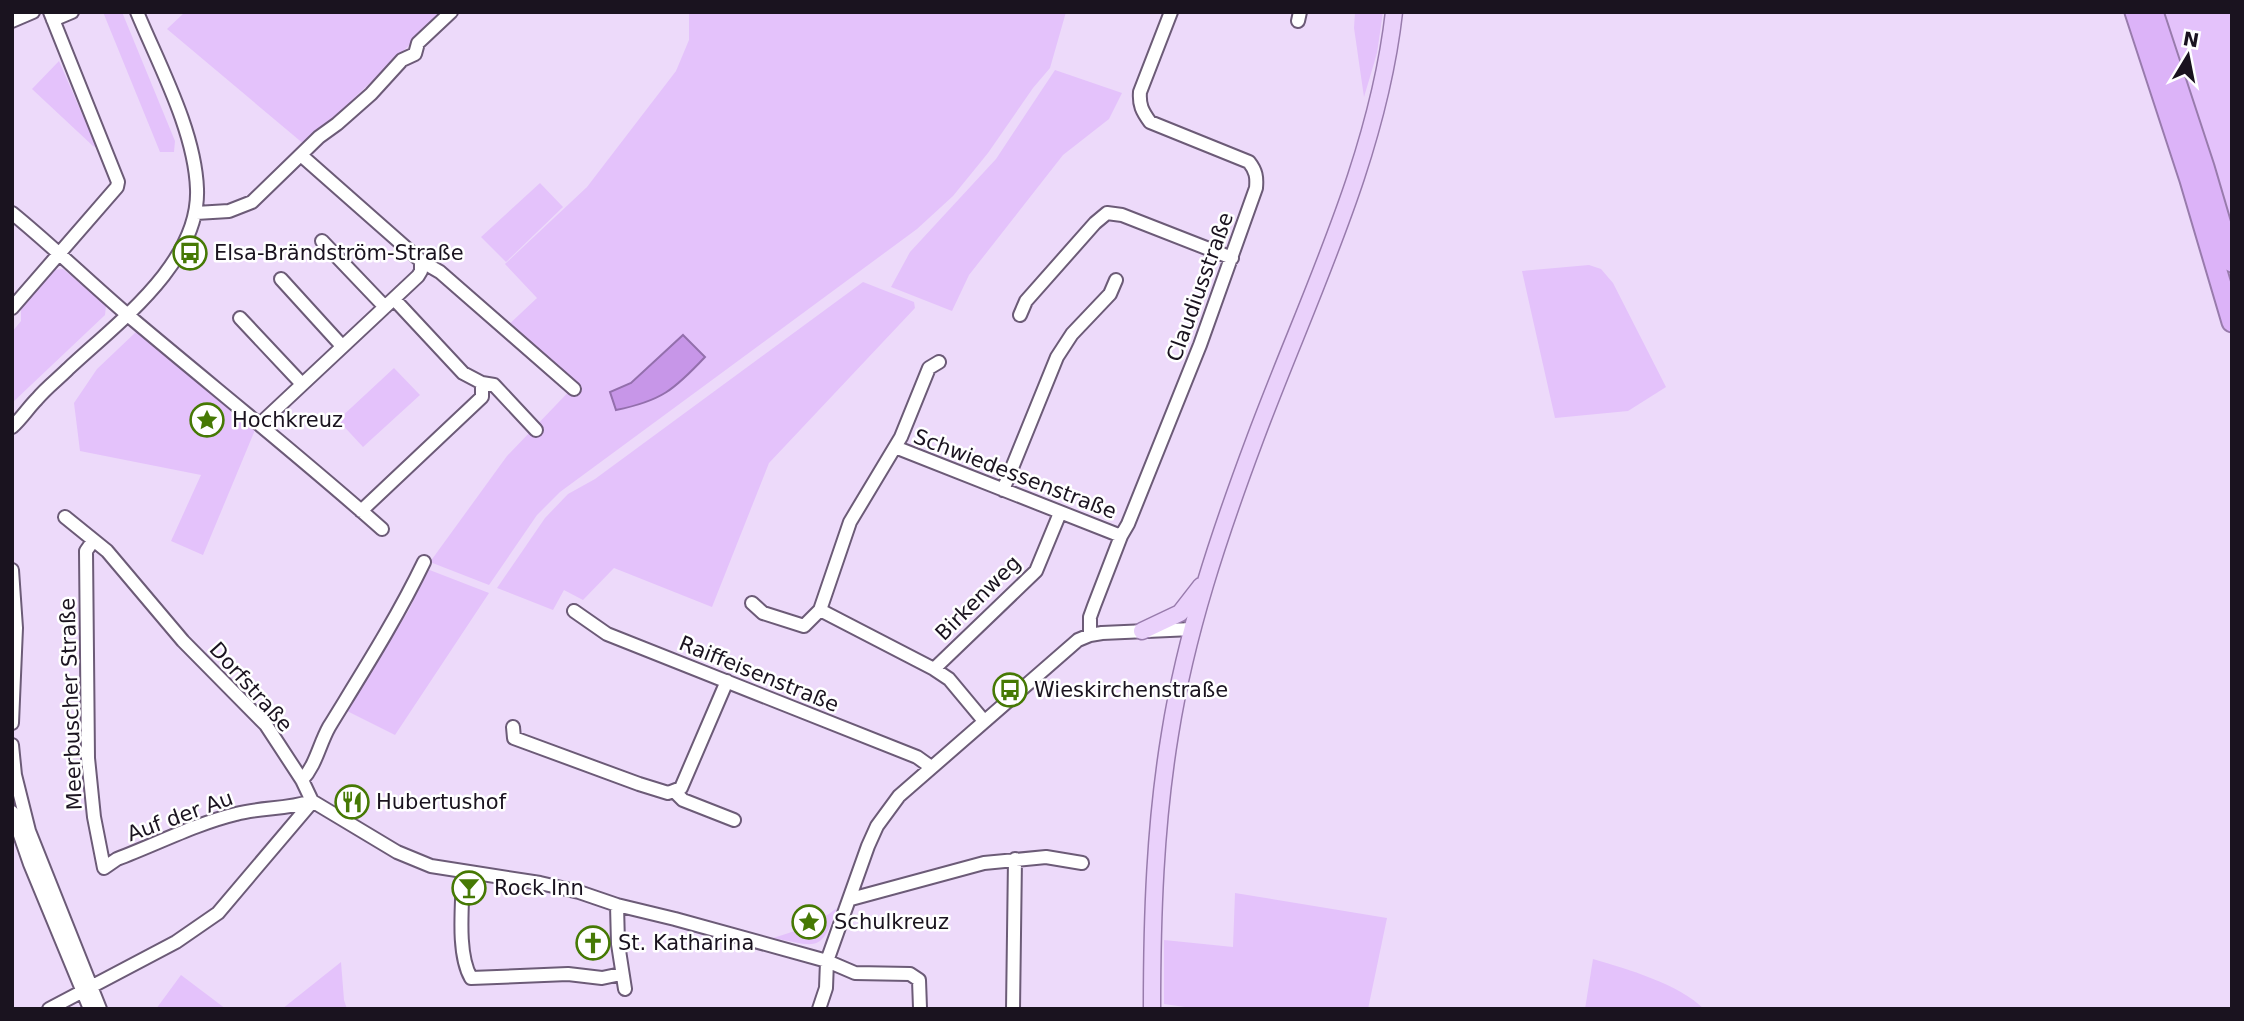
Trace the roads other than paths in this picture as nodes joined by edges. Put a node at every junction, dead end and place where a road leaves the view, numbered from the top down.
1 (33, 12) edge
2 (72, 12) edge
3 (137, 12) edge
4 (451, 12) edge
5 (1171, 12) edge
6 (1394, 12) edge
7 (2135, 12) edge
8 (2153, 12) edge
9 (52, 16) edge
10 (12, 21) edge
11 (302, 156) junction
12 (12, 213) edge
13 (195, 213) junction
14 (322, 241) dead end
15 (59, 254) junction
16 (1232, 258) junction
17 (421, 261) junction
18 (2232, 262) edge
19 (281, 279) dead end
20 (1115, 280) dead end
21 (389, 303) junction
22 (12, 308) edge
23 (126, 314) junction
24 (1020, 315) dead end
25 (240, 318) dead end
26 (2232, 322) edge
27 (342, 346) junction
28 (939, 362) dead end
29 (482, 383) junction
30 (302, 384) junction
31 (574, 389) dead end
32 (38, 398) junction
33 (12, 416) edge
34 (260, 424) junction
35 (12, 427) edge
36 (536, 430) dead end
37 (895, 447) junction
38 (1003, 490) junction
39 (361, 511) junction
40 (1060, 513) junction
41 (65, 517) dead end
42 (382, 529) dead end
43 (1121, 536) junction
44 (93, 541) junction
45 (424, 562) dead end
46 (12, 570) edge
47 (1207, 578) junction
48 (752, 603) dead end
49 (820, 610) junction
50 (574, 611) dead end
51 (1192, 629) junction
52 (1142, 631) junction
53 (1090, 635) junction
54 (934, 669) junction
55 (727, 681) junction
56 (984, 721) junction
57 (12, 723) edge
58 (513, 727) dead end
59 (12, 745) edge
60 (931, 767) junction
61 (302, 780) junction
62 (675, 792) junction
63 (312, 801) junction
64 (12, 812) edge
65 (734, 820) dead end
66 (1015, 859) junction
67 (1082, 863) dead end
68 (104, 868) joint
69 (463, 871) junction
70 (851, 899) junction
71 (617, 905) junction
72 (827, 961) junction
73 (621, 974) junction
74 (87, 989) junction
75 (625, 989) dead end
76 (920, 1008) edge
77 (49, 1009) edge
78 (90, 1009) edge
79 (100, 1009) edge
80 (819, 1009) edge
81 (1013, 1009) edge
82 (1152, 1009) edge

1 - 10 street
2 - 9 street
3 - 13 street
4 - 11 street
5 - 16 street, Claudiusstraße
6 - 47 main road
7 - 26 highway
8 - 18 highway
9 - 15 street
11 - 13 street
11 - 17 street
12 - 15 street
13 - 23 street
14 - 21 street
15 - 22 street
15 - 23 street
16 - 24 street
16 - 43 street, Claudiusstraße
17 - 21 street
17 - 31 street
19 - 27 street
20 - 38 street
21 - 27 street
21 - 29 street
23 - 32 street
23 - 34 street
25 - 30 street
27 - 30 street
28 - 37 street
29 - 36 street
29 - 39 street
30 - 34 street
32 - 33 street
32 - 35 street
34 - 39 street
37 - 38 street, Schwiedessenstraße
37 - 49 street
38 - 40 street, Schwiedessenstraße
39 - 42 street
40 - 43 street, Schwiedessenstraße
40 - 54 street, Birkenweg
41 - 44 street, Dorfstraße
43 - 53 street, Claudiusstraße
44 - 61 street, Dorfstraße
44 - 68 street, Meerbuscher Straße
45 - 61 street
46 - 57 street
47 - 51 main road
47 - 52 main road
48 - 49 street
49 - 54 street
50 - 55 street, Raiffeisenstraße
51 - 52 street
51 - 82 main road
52 - 53 street
53 - 56 street
54 - 56 street
55 - 60 street, Raiffeisenstraße
55 - 62 street
56 - 60 street
58 - 62 street
59 - 74 street
60 - 70 street
61 - 63 street, Dorfstraße
62 - 65 street
63 - 68 street, Auf der Au
63 - 69 street
63 - 74 street
64 - 74 street
66 - 67 street
66 - 70 street
66 - 81 street
69 - 71 street
69 - 73 street
70 - 72 street
71 - 72 street
71 - 73 street
72 - 76 street
72 - 80 street
73 - 75 street
74 - 77 street
74 - 78 street
74 - 79 street

